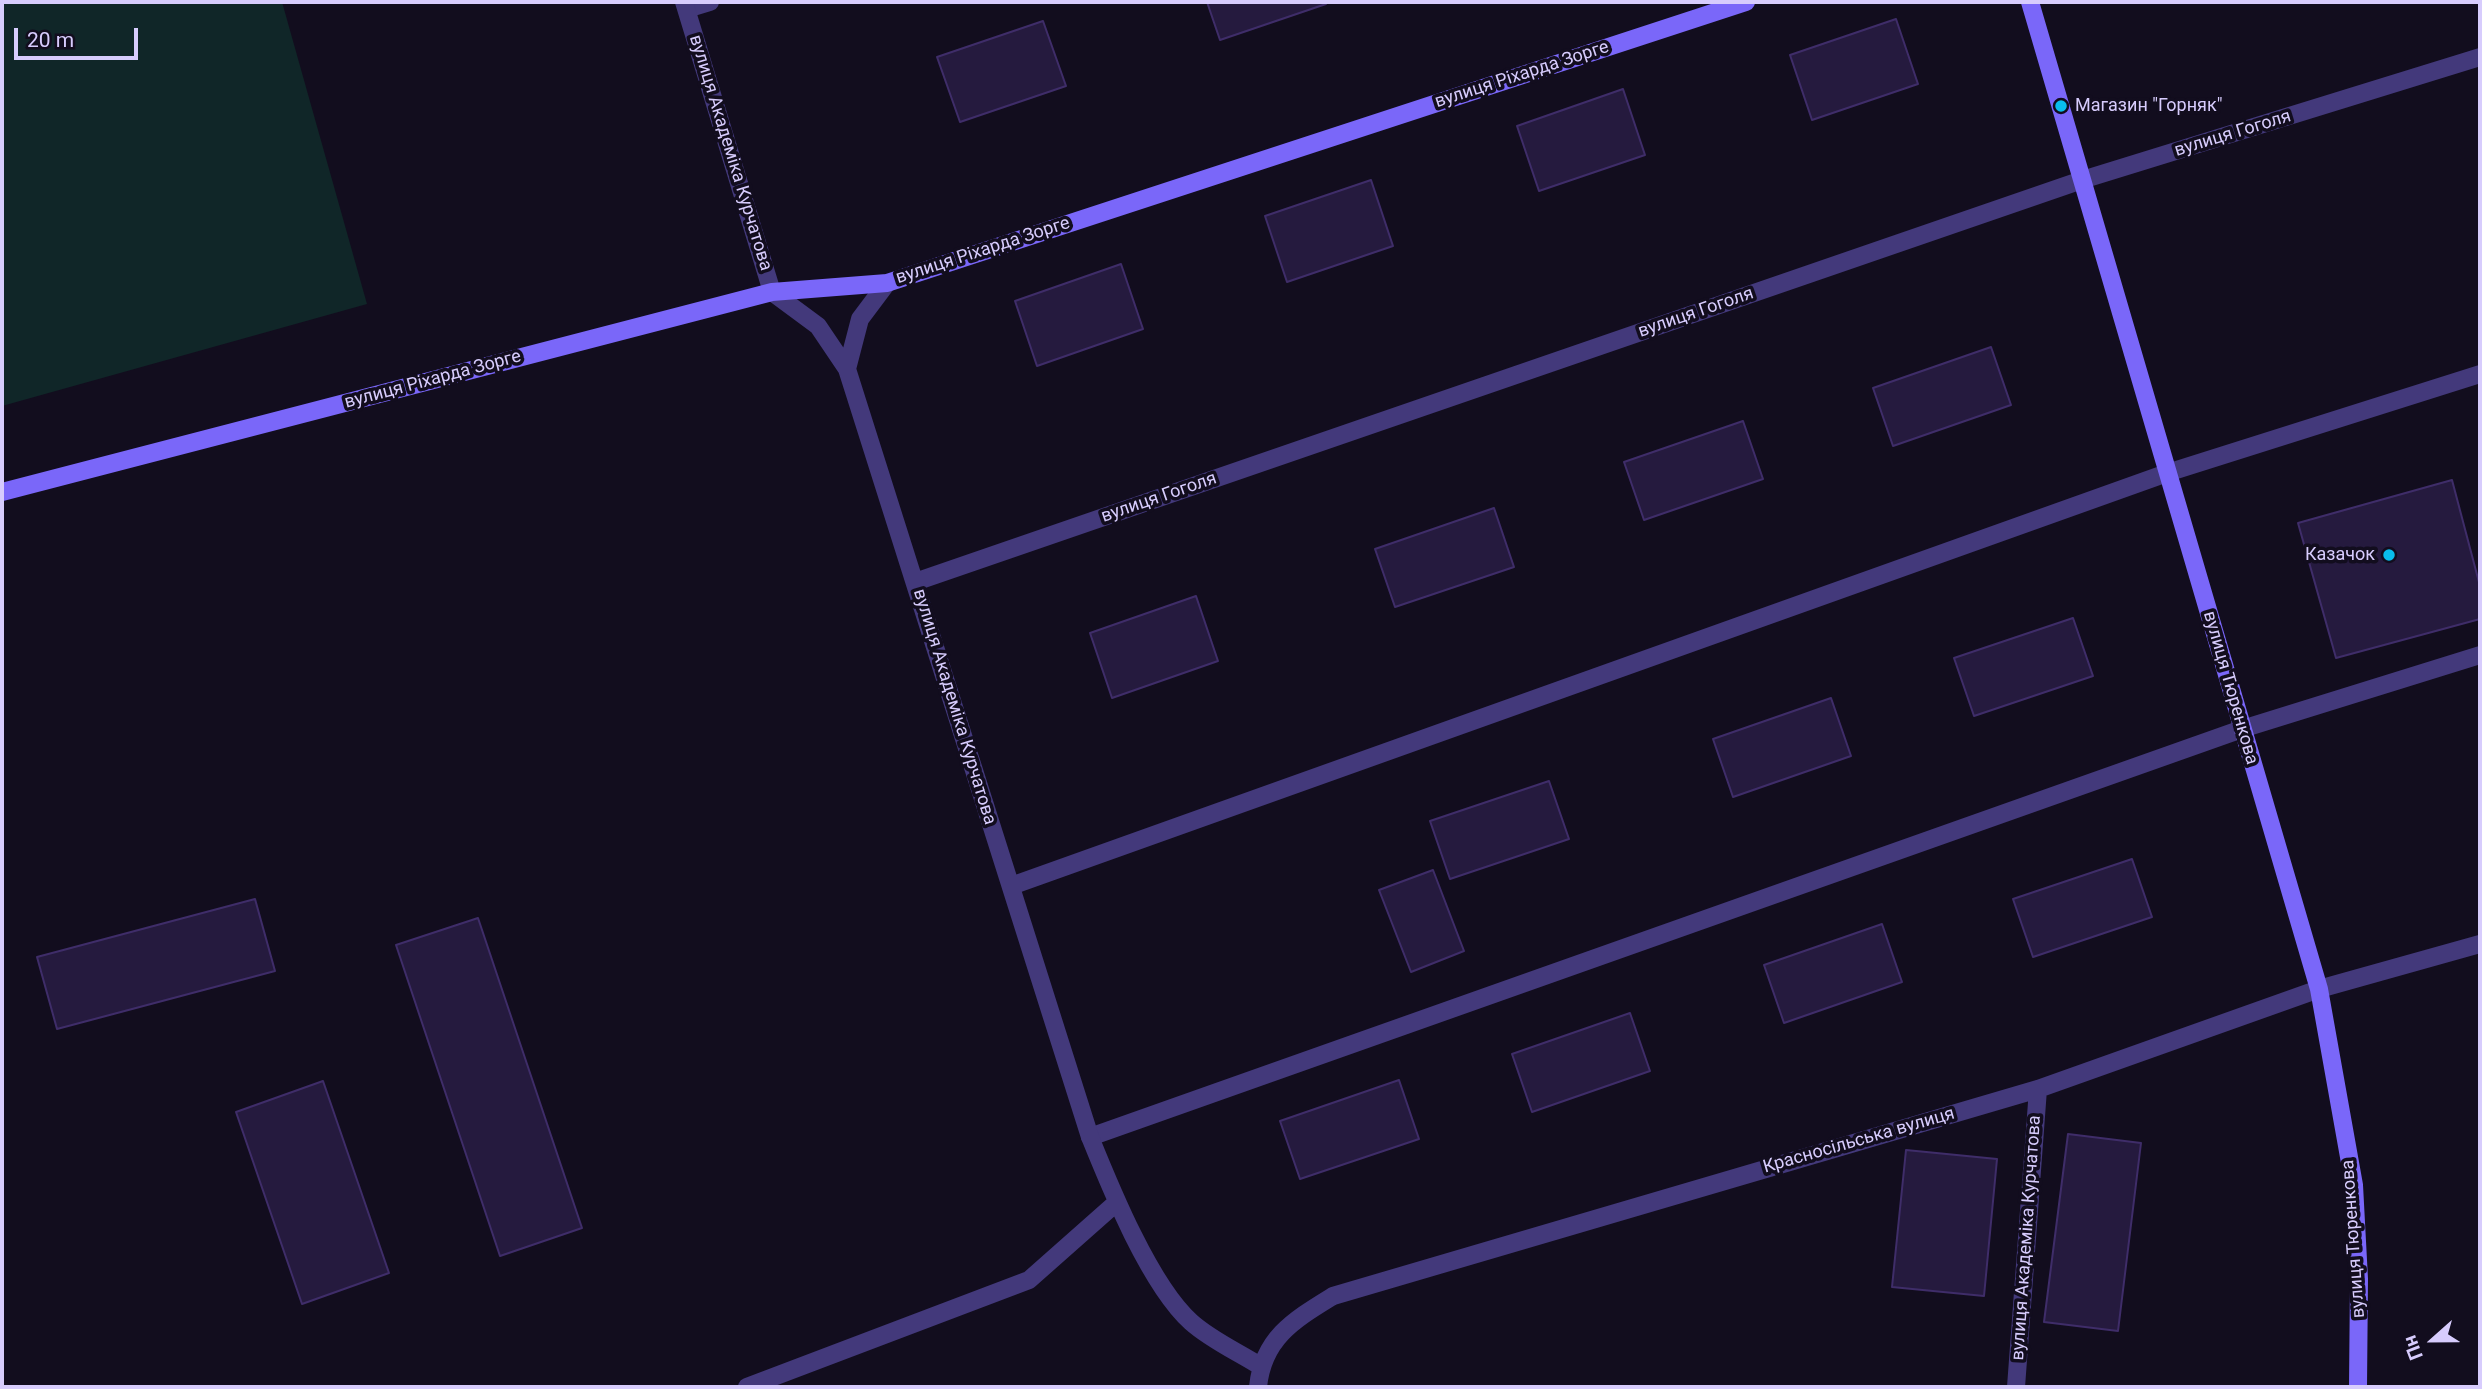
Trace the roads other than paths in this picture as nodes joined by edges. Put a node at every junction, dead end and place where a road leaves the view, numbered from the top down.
1 (710, 2) edge
2 (1746, 2) edge
3 (2030, 2) edge
4 (685, 6) edge
5 (2480, 57) edge
6 (2082, 180) junction
7 (887, 283) junction
8 (772, 292) junction
9 (847, 369) junction
10 (2480, 374) edge
11 (2167, 473) junction
12 (2, 492) edge
13 (915, 582) junction
14 (2480, 655) edge
15 (2242, 729) junction
16 (1011, 886) junction
17 (2480, 944) edge
18 (2319, 989) junction
19 (2038, 1089) junction
20 (1090, 1137) junction
21 (1116, 1203) junction
22 (1260, 1366) junction
23 (747, 1387) edge
24 (1258, 1387) edge
25 (2016, 1387) edge
26 (2358, 1387) edge

1 - 4 street
2 - 7 street, вулиця Ріхарда Зорге
3 - 6 street, вулиця Тюренкова
4 - 8 street, вулиця Академіка Курчатова
5 - 6 street, вулиця Гоголя
6 - 11 street, вулиця Тюренкова
6 - 13 street, вулиця Гоголя
7 - 8 street, вулиця Ріхарда Зорге
7 - 9 street
8 - 9 street, вулиця Академіка Курчатова
8 - 12 street, вулиця Ріхарда Зорге
9 - 13 street, вулиця Академіка Курчатова
10 - 11 street
11 - 15 street, вулиця Тюренкова
11 - 16 street
13 - 16 street, вулиця Академіка Курчатова
14 - 15 street
15 - 18 street, вулиця Тюренкова
15 - 20 street
16 - 20 street, вулиця Академіка Курчатова
17 - 18 street, Красносільська вулиця
18 - 19 street, Красносільська вулиця
18 - 26 street, вулиця Тюренкова
19 - 22 street, Красносільська вулиця
19 - 25 street, вулиця Академіка Курчатова
20 - 21 street, вулиця Академіка Курчатова
21 - 22 street, вулиця Академіка Курчатова
21 - 23 street
22 - 24 street

